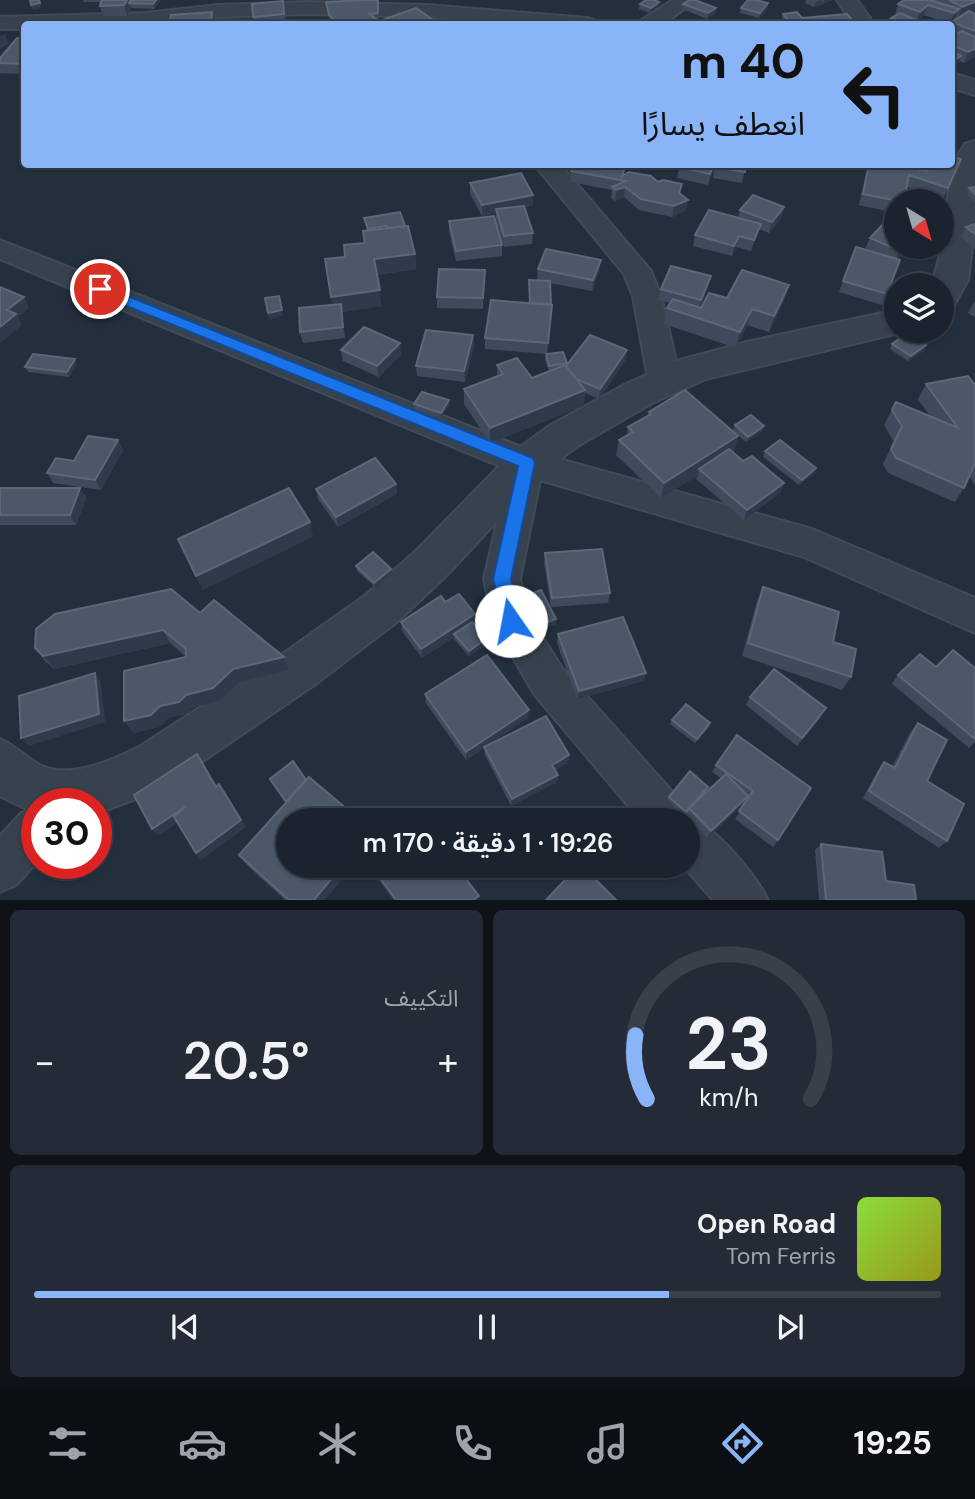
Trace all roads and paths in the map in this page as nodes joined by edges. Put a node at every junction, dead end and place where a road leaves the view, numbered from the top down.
1 (687, 0) edge
2 (847, 0) edge
3 (72, 21) edge
4 (550, 21) edge
5 (654, 21) edge
6 (861, 21) edge
7 (21, 22) edge
8 (0, 23) edge
9 (955, 81) edge
10 (975, 88) edge
11 (975, 150) edge
12 (549, 168) edge
13 (0, 249) edge
14 (953, 273) edge
15 (884, 325) edge
16 (664, 380) junction
17 (527, 463) junction
18 (975, 616) edge
19 (0, 763) edge
20 (33, 788) edge
21 (95, 788) edge
22 (659, 808) edge
23 (21, 846) edge
24 (700, 852) edge
25 (0, 869) edge
26 (745, 900) edge

1 - 5 street
2 - 6 street
3 - 4 street
7 - 8 street
9 - 10 street
11 - 14 street
12 - 16 street
13 - 17 street
15 - 16 street
16 - 17 street
17 - 18 street
17 - 21 street
17 - 22 street
19 - 20 street
23 - 25 street
24 - 26 street

